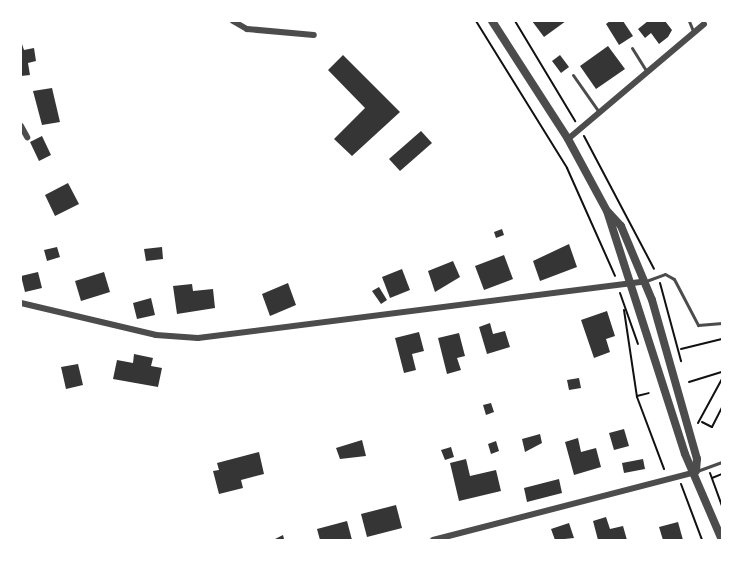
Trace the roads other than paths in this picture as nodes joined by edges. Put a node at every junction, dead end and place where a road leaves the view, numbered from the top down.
1 (233, 21) edge
2 (492, 21) edge
3 (688, 21) edge
4 (704, 24) dead end
5 (694, 33) junction
6 (314, 35) dead end
7 (632, 48) dead end
8 (647, 72) junction
9 (573, 75) dead end
10 (599, 112) junction
11 (21, 126) edge
12 (27, 136) dead end
13 (568, 139) junction
14 (607, 211) junction
15 (644, 282) junction
16 (631, 284) junction
17 (21, 303) edge
18 (722, 323) edge
19 (722, 462) edge
20 (696, 471) junction
21 (433, 540) edge
22 (722, 540) edge

1 - 6 street
2 - 13 street
3 - 5 lane
4 - 5 street
5 - 8 street
7 - 8 lane
8 - 10 street
9 - 10 lane
10 - 13 street
11 - 12 street
13 - 14 street
14 - 15 street
14 - 16 street
15 - 16 street
15 - 18 lane
15 - 20 street
16 - 17 street
16 - 20 street
19 - 20 lane
20 - 21 street
20 - 22 street

